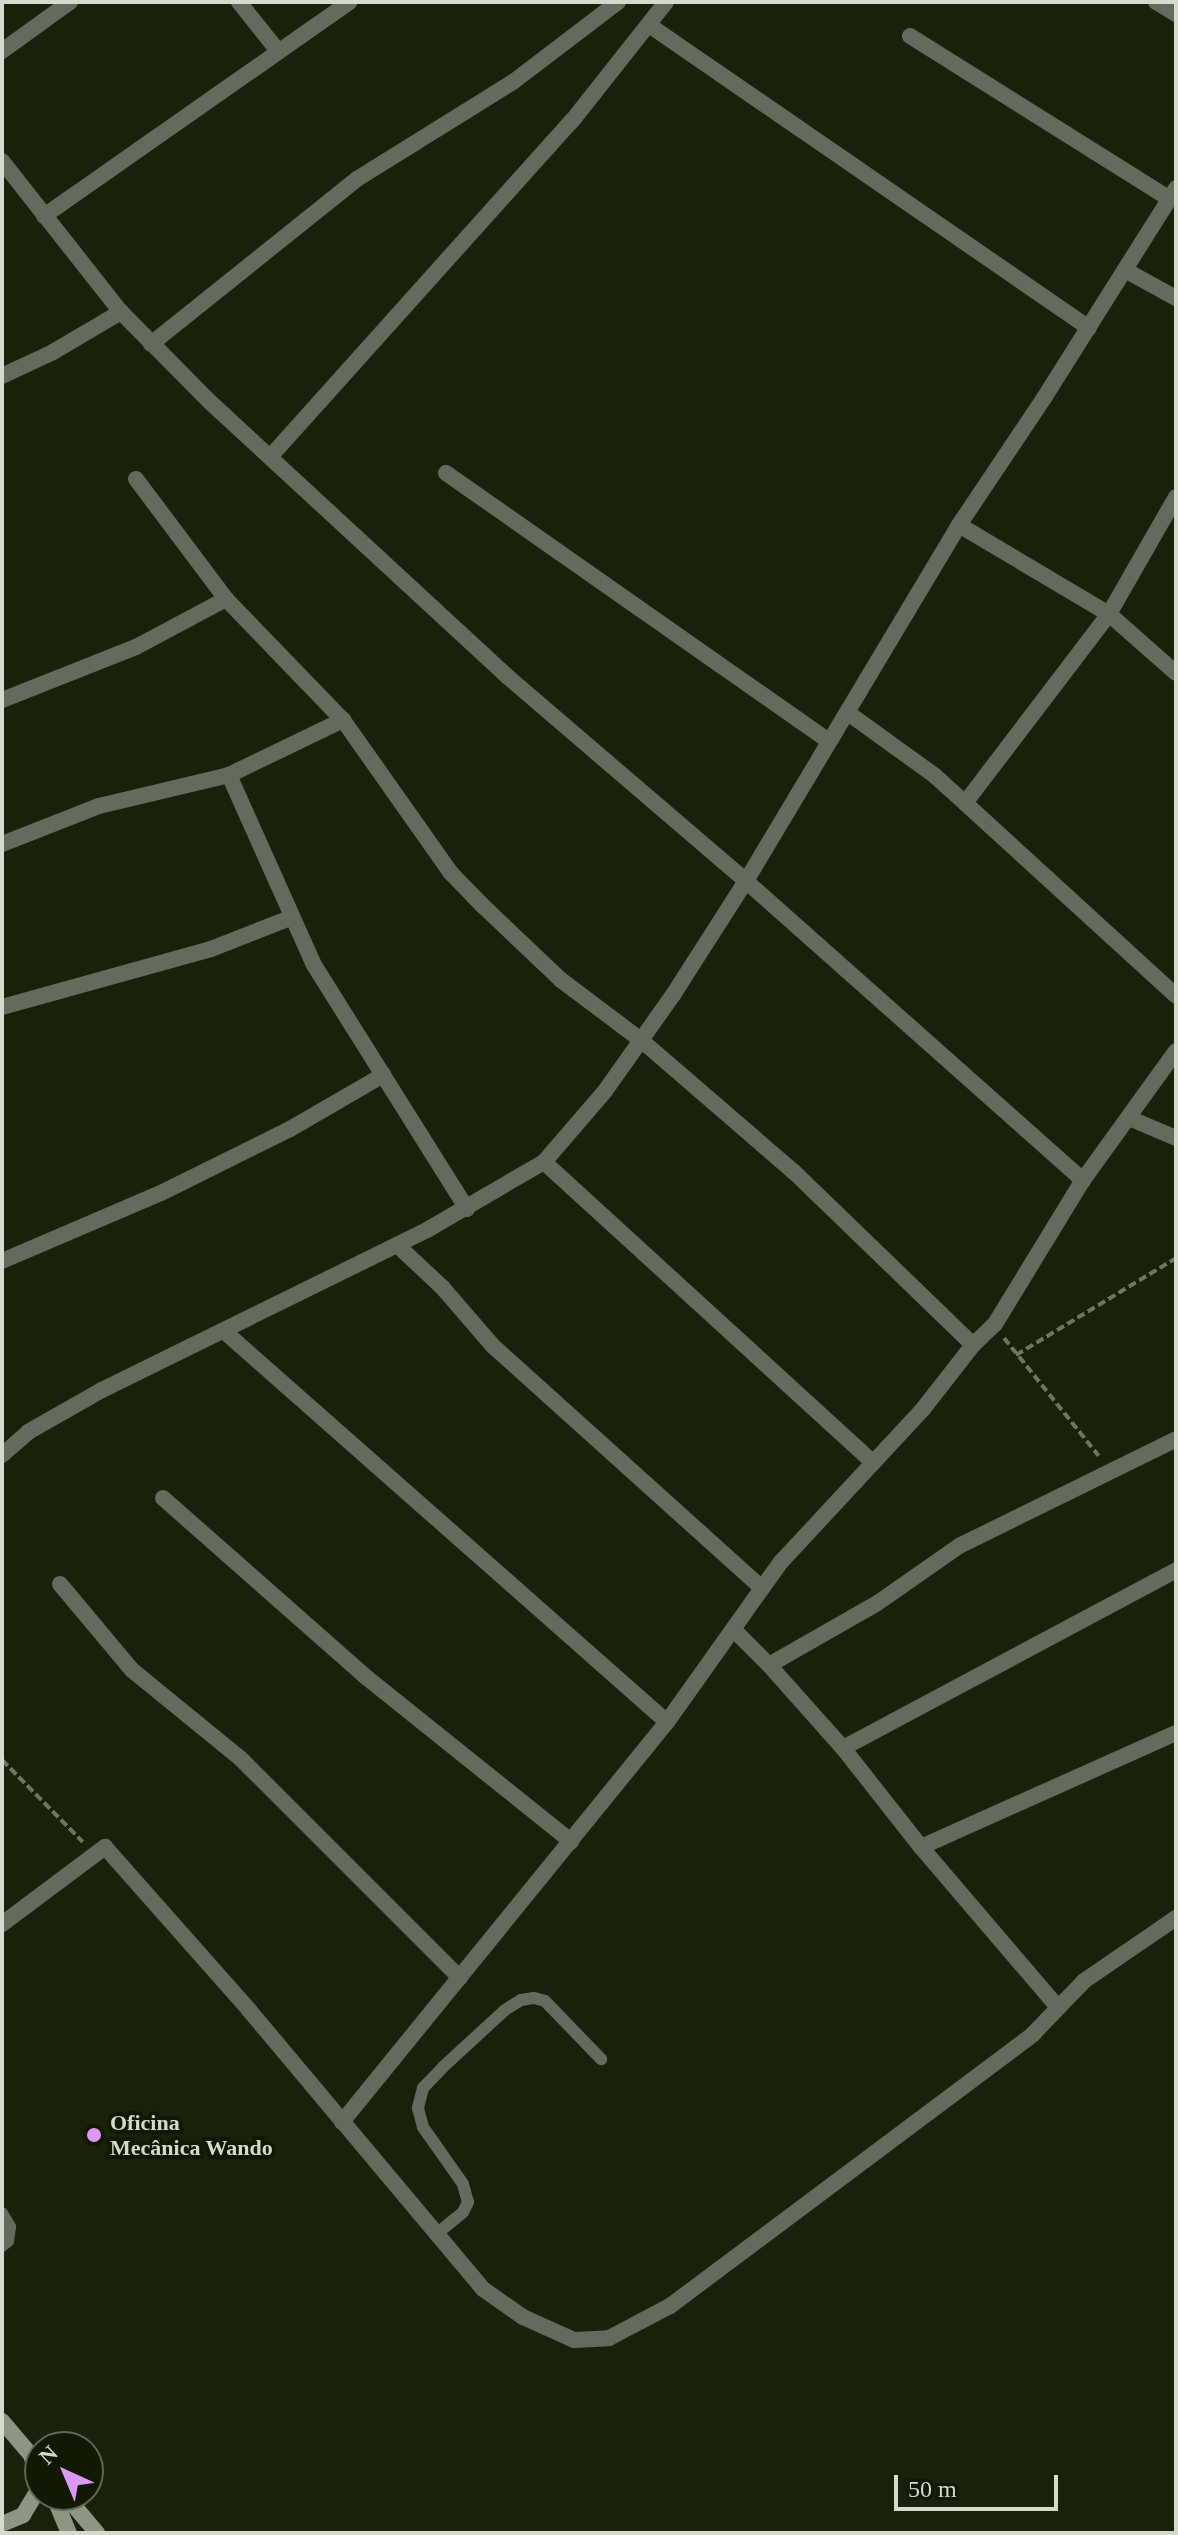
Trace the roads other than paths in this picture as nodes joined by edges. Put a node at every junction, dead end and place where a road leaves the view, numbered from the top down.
1 (70, 2) edge
2 (239, 2) edge
3 (350, 2) edge
4 (618, 2) edge
5 (666, 2) edge
6 (1156, 2) edge
7 (1176, 14) edge
8 (649, 25) junction
9 (910, 36) dead end
10 (2, 51) edge
11 (278, 51) junction
12 (2, 161) edge
13 (1173, 193) edge
14 (44, 216) junction
15 (1125, 270) junction
16 (1176, 298) edge
17 (121, 312) junction
18 (1089, 328) junction
19 (151, 344) junction
20 (2, 376) edge
21 (270, 457) junction
22 (446, 473) dead end
23 (136, 479) dead end
24 (1176, 497) edge
25 (959, 525) junction
26 (226, 599) junction
27 (1109, 614) junction
28 (1176, 673) edge
29 (2, 700) edge
30 (848, 713) junction
31 (343, 720) junction
32 (829, 741) junction
33 (229, 775) junction
34 (965, 803) junction
35 (2, 844) edge
36 (746, 881) junction
37 (290, 918) junction
38 (1176, 996) edge
39 (2, 1007) edge
40 (641, 1040) junction
41 (1176, 1051) edge
42 (383, 1075) junction
43 (1129, 1118) junction
44 (1176, 1138) edge
45 (544, 1162) junction
46 (1083, 1180) junction
47 (467, 1209) junction
48 (397, 1245) junction
49 (2, 1261) edge
50 (225, 1332) junction
51 (973, 1345) junction
52 (1176, 1439) edge
53 (2, 1455) edge
54 (872, 1462) junction
55 (163, 1498) dead end
56 (1176, 1570) edge
57 (60, 1584) dead end
58 (761, 1587) junction
59 (735, 1631) junction
60 (769, 1665) junction
61 (667, 1722) junction
62 (1176, 1733) edge
63 (843, 1748) junction
64 (571, 1841) junction
65 (921, 1847) junction
66 (1176, 1918) edge
67 (2, 1924) edge
68 (460, 1978) junction
69 (1057, 2006) junction
70 (601, 2059) dead end
71 (342, 2122) junction
72 (2, 2213) edge
73 (435, 2235) junction
74 (2, 2246) edge
75 (2, 2421) edge
76 (24, 2448) edge
77 (25, 2511) edge
78 (60, 2511) edge
79 (78, 2511) edge
80 (2, 2524) edge
81 (69, 2533) edge
82 (97, 2533) edge

1 - 10 street
2 - 11 street
3 - 11 street
4 - 19 street
5 - 8 street
6 - 7 street
8 - 18 street
8 - 21 street
9 - 13 street
11 - 14 street
12 - 14 street
13 - 15 street
14 - 17 street
15 - 16 street
15 - 18 street
17 - 19 street
17 - 20 street
18 - 25 street
19 - 21 street
21 - 36 street
22 - 32 street
23 - 26 street
24 - 27 street
25 - 27 street
25 - 30 street
26 - 29 street
26 - 31 street
27 - 28 street
27 - 34 street
30 - 32 street
30 - 34 street
31 - 33 street
31 - 40 street
32 - 36 street
33 - 35 street
33 - 37 street
34 - 38 street
36 - 40 street
36 - 46 street
37 - 39 street
37 - 42 street
40 - 45 street
40 - 51 street
41 - 43 street
42 - 47 street
42 - 49 street
43 - 44 street
43 - 46 street
45 - 47 street
45 - 54 street
46 - 51 street
47 - 48 street
48 - 50 street
48 - 58 street
50 - 53 street
50 - 61 street
51 - 54 street
52 - 60 street
54 - 58 street
55 - 64 street
56 - 63 street
57 - 68 street
58 - 59 street
59 - 60 street
59 - 61 street
60 - 63 street
61 - 64 street
62 - 65 street
63 - 65 street
64 - 68 street
65 - 69 street
66 - 69 street
67 - 71 street
68 - 71 street
69 - 73 street
70 - 73 lane
71 - 73 street
72 - 74 lane
75 - 76 street
77 - 80 street
78 - 81 street
79 - 82 street

